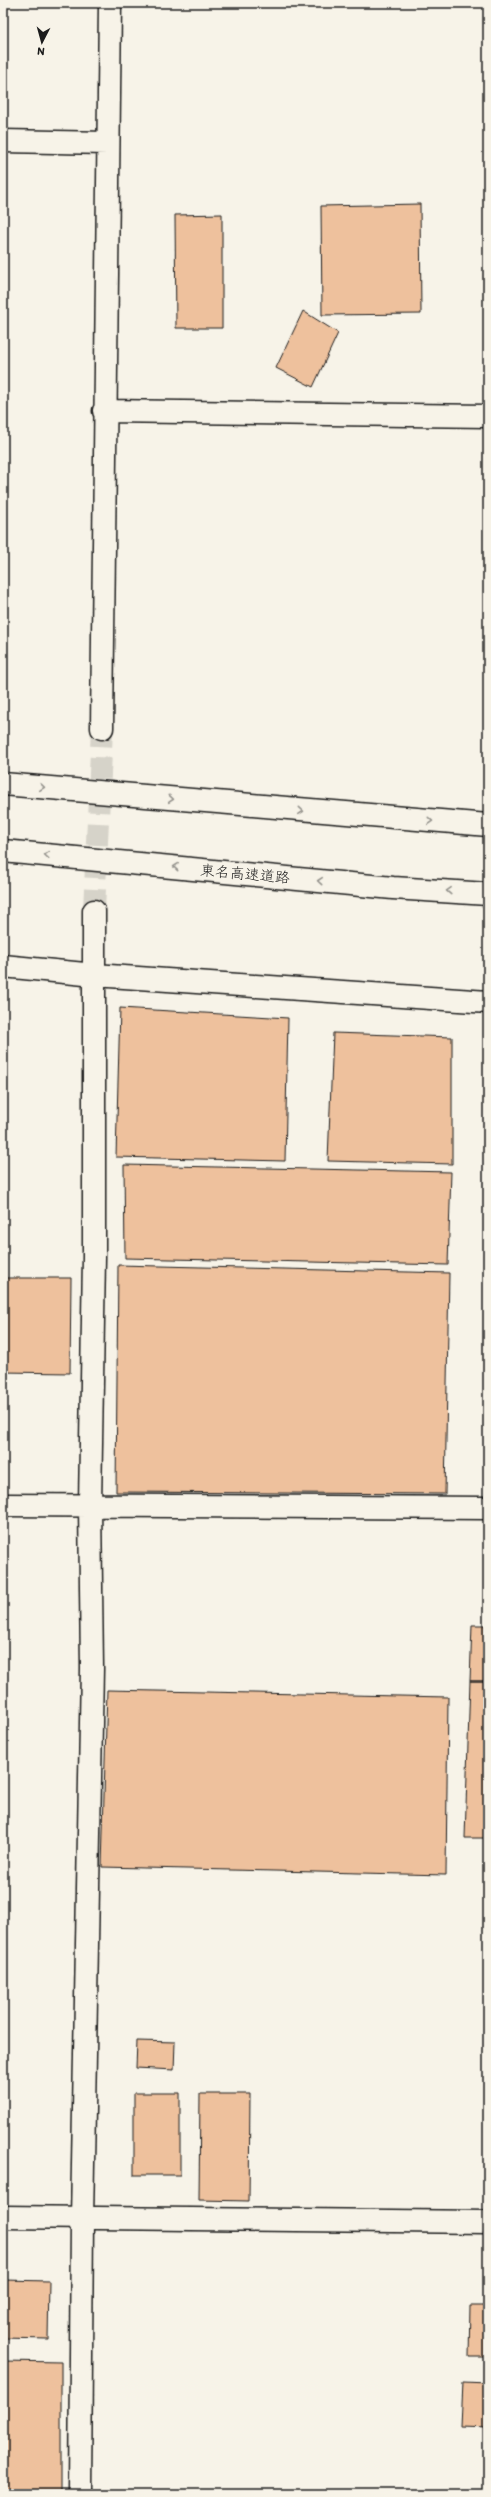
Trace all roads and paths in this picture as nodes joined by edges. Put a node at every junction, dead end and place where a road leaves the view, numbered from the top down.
1 (110, 3) edge
2 (3, 141) edge
3 (107, 143) junction
4 (104, 411) junction
5 (488, 416) edge
6 (102, 728) tunnel mouth
7 (3, 784) edge
8 (488, 825) edge
9 (3, 851) edge
10 (488, 894) edge
11 (94, 911) tunnel mouth
12 (3, 966) edge
13 (95, 975) junction
14 (488, 1002) edge
15 (3, 1505) edge
16 (90, 1505) junction
17 (488, 1508) edge
18 (3, 2217) edge
19 (82, 2219) junction
20 (488, 2222) edge
21 (80, 2494) edge

1 - 3 main road
2 - 3 main road
3 - 4 main road
4 - 5 main road
4 - 6 main road
7 -> 8 main road
10 -> 9 main road, 東名高速道路
11 - 13 main road
12 - 13 main road
13 - 14 main road
13 - 16 main road
15 - 16 main road
16 - 17 main road
16 - 19 main road
18 - 19 main road
19 - 20 main road
19 - 21 main road

